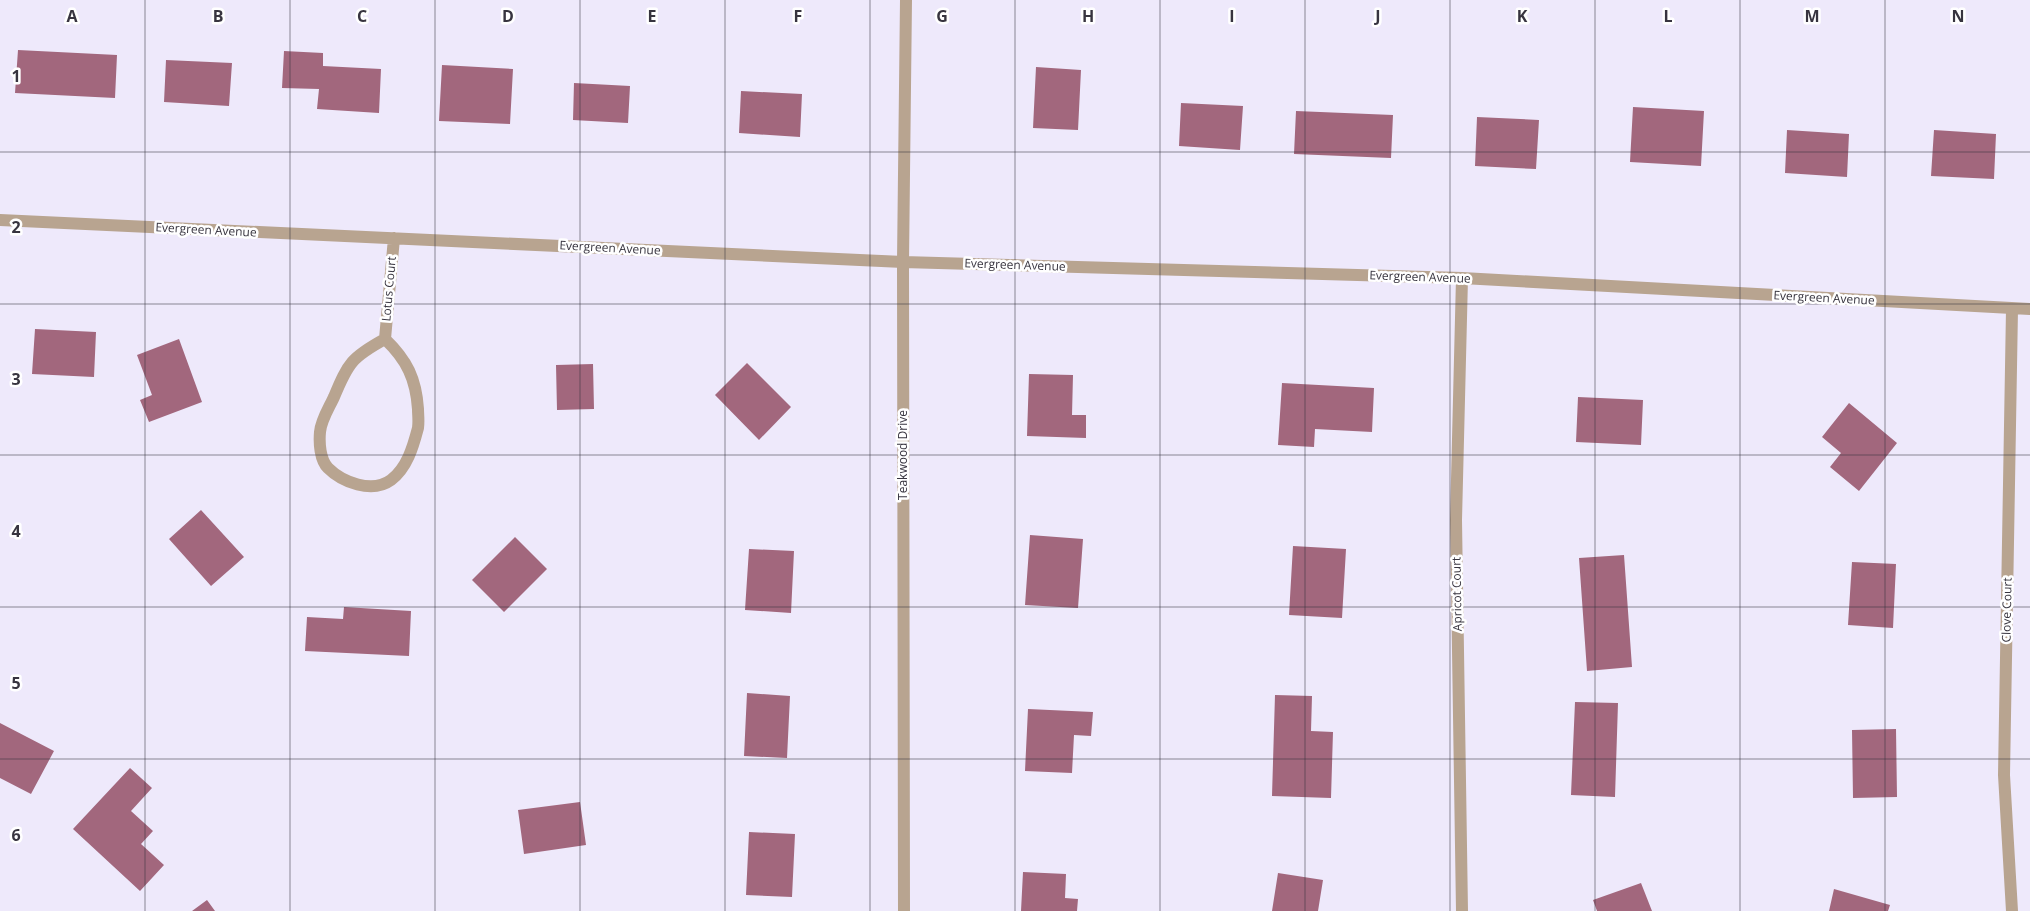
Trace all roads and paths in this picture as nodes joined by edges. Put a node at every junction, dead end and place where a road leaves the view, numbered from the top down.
1 (906, 0) edge
2 (0, 220) edge
3 (394, 238) junction
4 (903, 262) junction
5 (1462, 278) junction
6 (2012, 309) junction
7 (2030, 309) edge
8 (385, 339) junction
9 (904, 911) edge
10 (1462, 911) edge
11 (2012, 911) edge

1 - 4 street, Teakwood Drive
2 - 3 street, Evergreen Avenue
3 - 4 street, Evergreen Avenue
3 - 8 street, Lotus Court
4 - 5 street, Evergreen Avenue
4 - 9 street, Teakwood Drive
5 - 6 street, Evergreen Avenue
5 - 10 street, Apricot Court
6 - 7 street, Evergreen Avenue
6 - 11 street, Clove Court
8 - 8 street, Lotus Court

